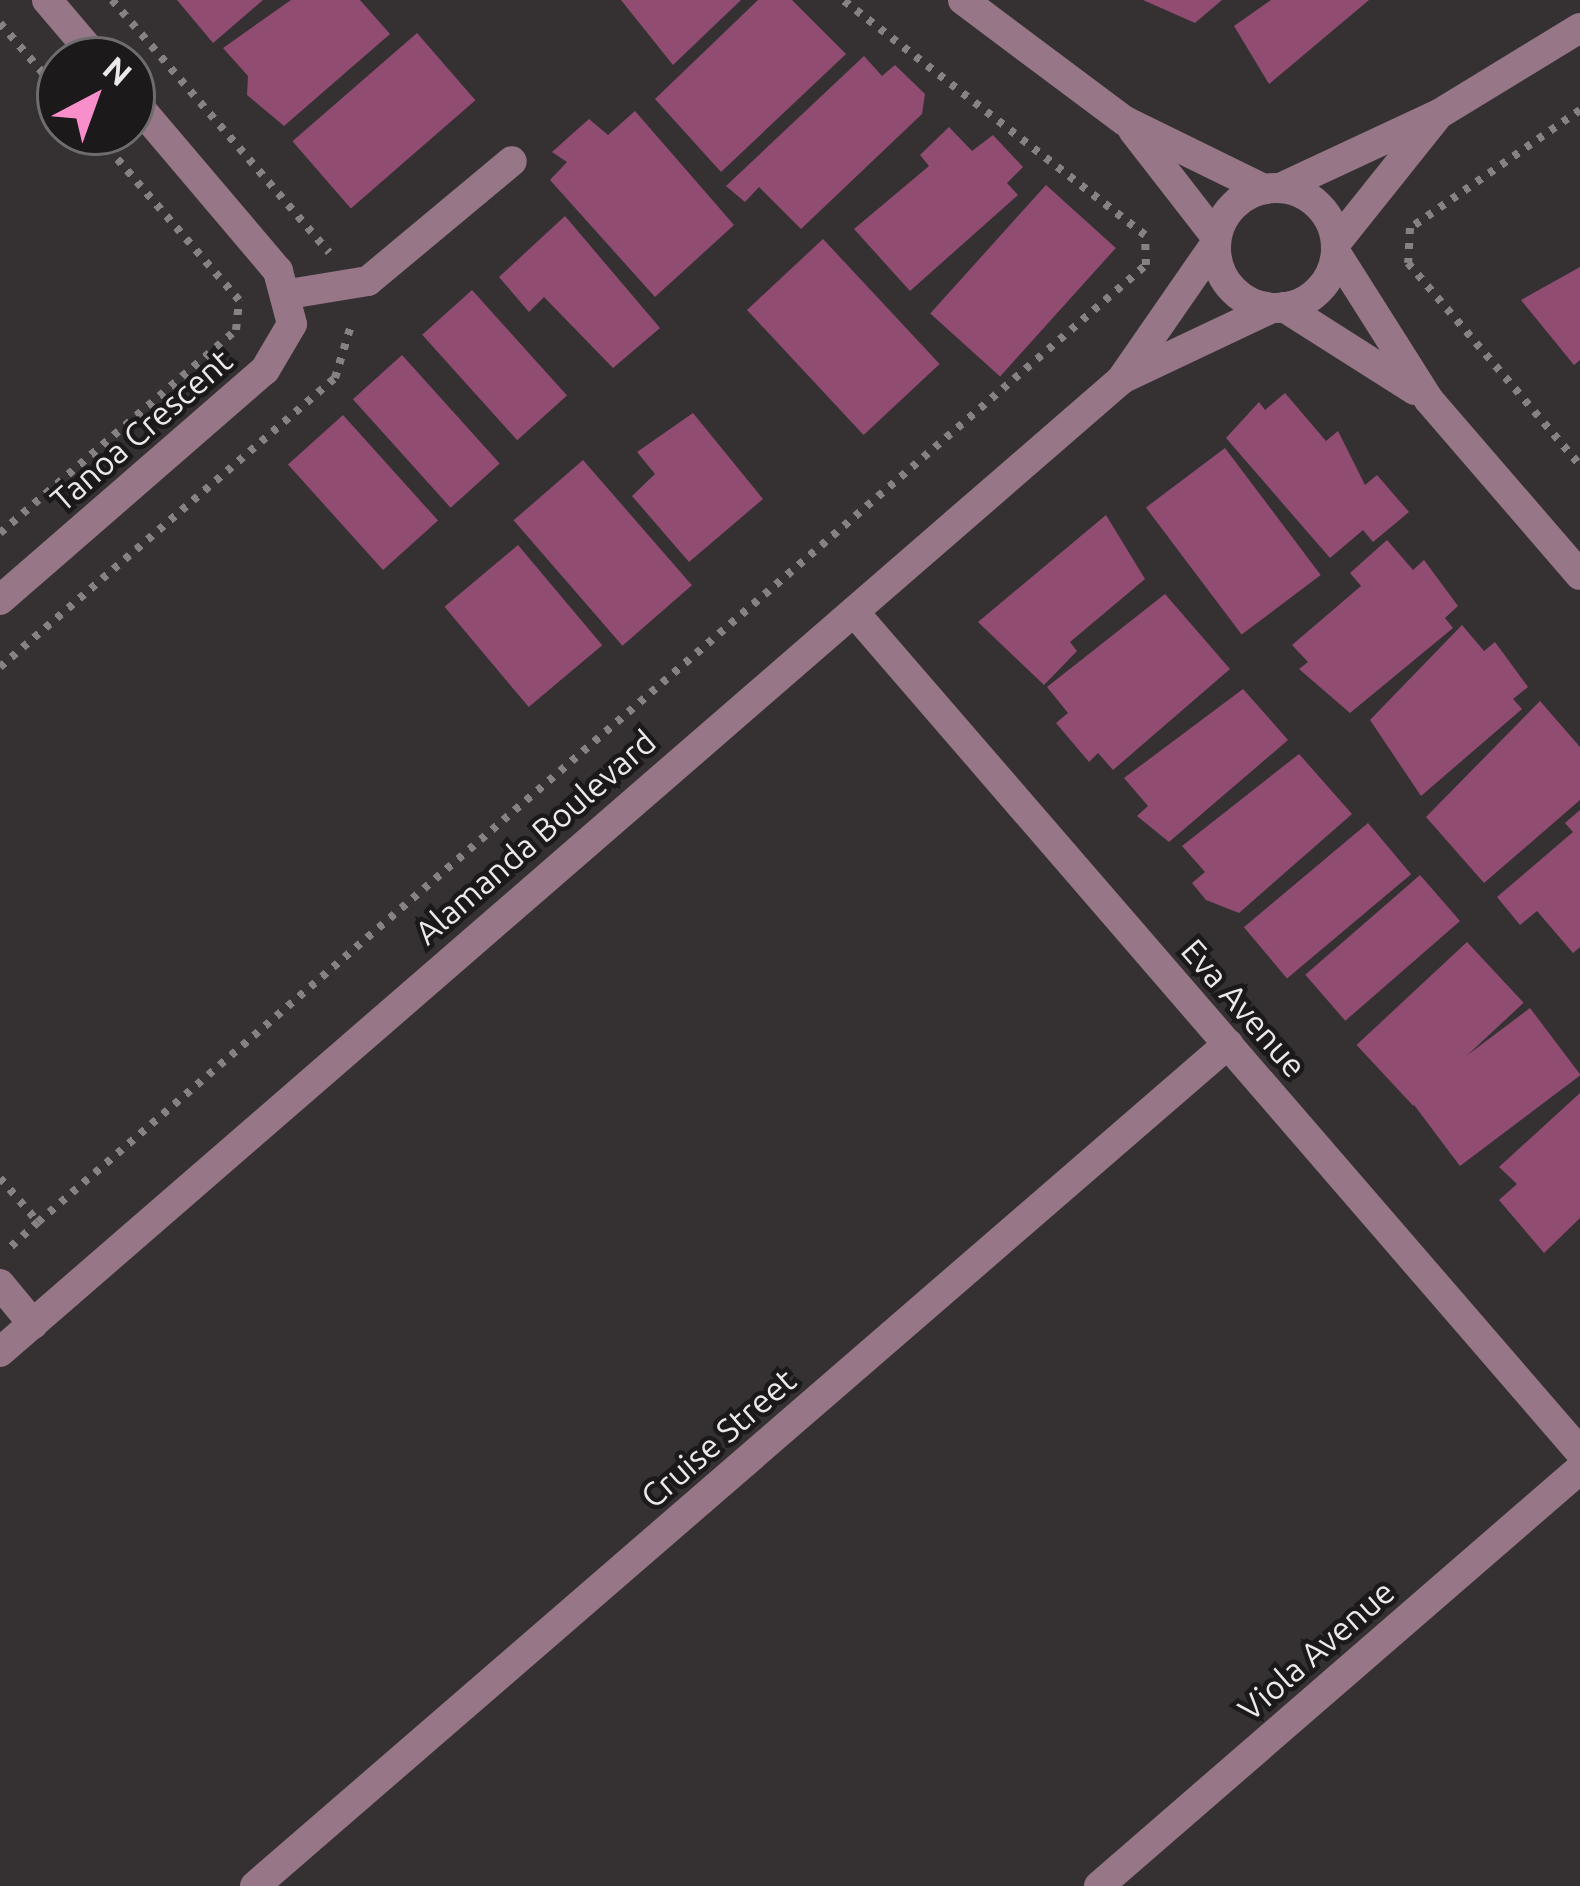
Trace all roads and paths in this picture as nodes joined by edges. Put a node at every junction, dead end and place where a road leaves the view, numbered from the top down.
1 (46, 0) edge
2 (112, 0) edge
3 (843, 0) edge
4 (963, 0) edge
5 (0, 23) edge
6 (1580, 28) edge
7 (77, 36) edge
8 (36, 65) edge
9 (1580, 110) edge
10 (1439, 114) junction
11 (1125, 121) junction
12 (156, 129) edge
13 (115, 156) edge
14 (512, 161) dead end
15 (1272, 188) junction
16 (1216, 240) junction
17 (1336, 248) junction
18 (348, 289) junction
19 (289, 294) junction
20 (1278, 308) junction
21 (1120, 380) junction
22 (1429, 400) junction
23 (1580, 465) edge
24 (0, 533) edge
25 (1580, 575) edge
26 (0, 600) edge
27 (854, 612) junction
28 (0, 667) edge
29 (1228, 1044) junction
30 (0, 1178) edge
31 (38, 1222) junction
32 (0, 1257) edge
33 (0, 1284) edge
34 (33, 1324) junction
35 (0, 1352) edge
36 (1580, 1452) edge
37 (1580, 1469) edge
38 (255, 1886) edge
39 (1099, 1886) edge

1 - 7 street
2 - 18 path
3 - 31 path
4 - 11 street
5 - 8 path
6 - 10 street
9 - 23 path
10 - 15 street
10 - 17 street
11 - 15 street
11 - 16 street
12 - 19 street
13 - 24 path
14 - 18 street
15 - 16 street
15 - 17 street
16 - 20 street
16 - 21 street, Alamanda Boulevard
17 - 20 street
17 - 22 street
18 - 19 street
18 - 28 path
19 - 26 street, Tanoa Crescent
20 - 21 street, Alamanda Boulevard
20 - 22 street
21 - 27 street, Alamanda Boulevard
22 - 25 street
27 - 29 street, Eva Avenue
27 - 34 street, Alamanda Boulevard
29 - 36 street, Eva Avenue
29 - 38 street, Cruise Street
30 - 31 path
31 - 32 path
33 - 34 street
34 - 35 street, Alamanda Boulevard
37 - 39 street, Viola Avenue

